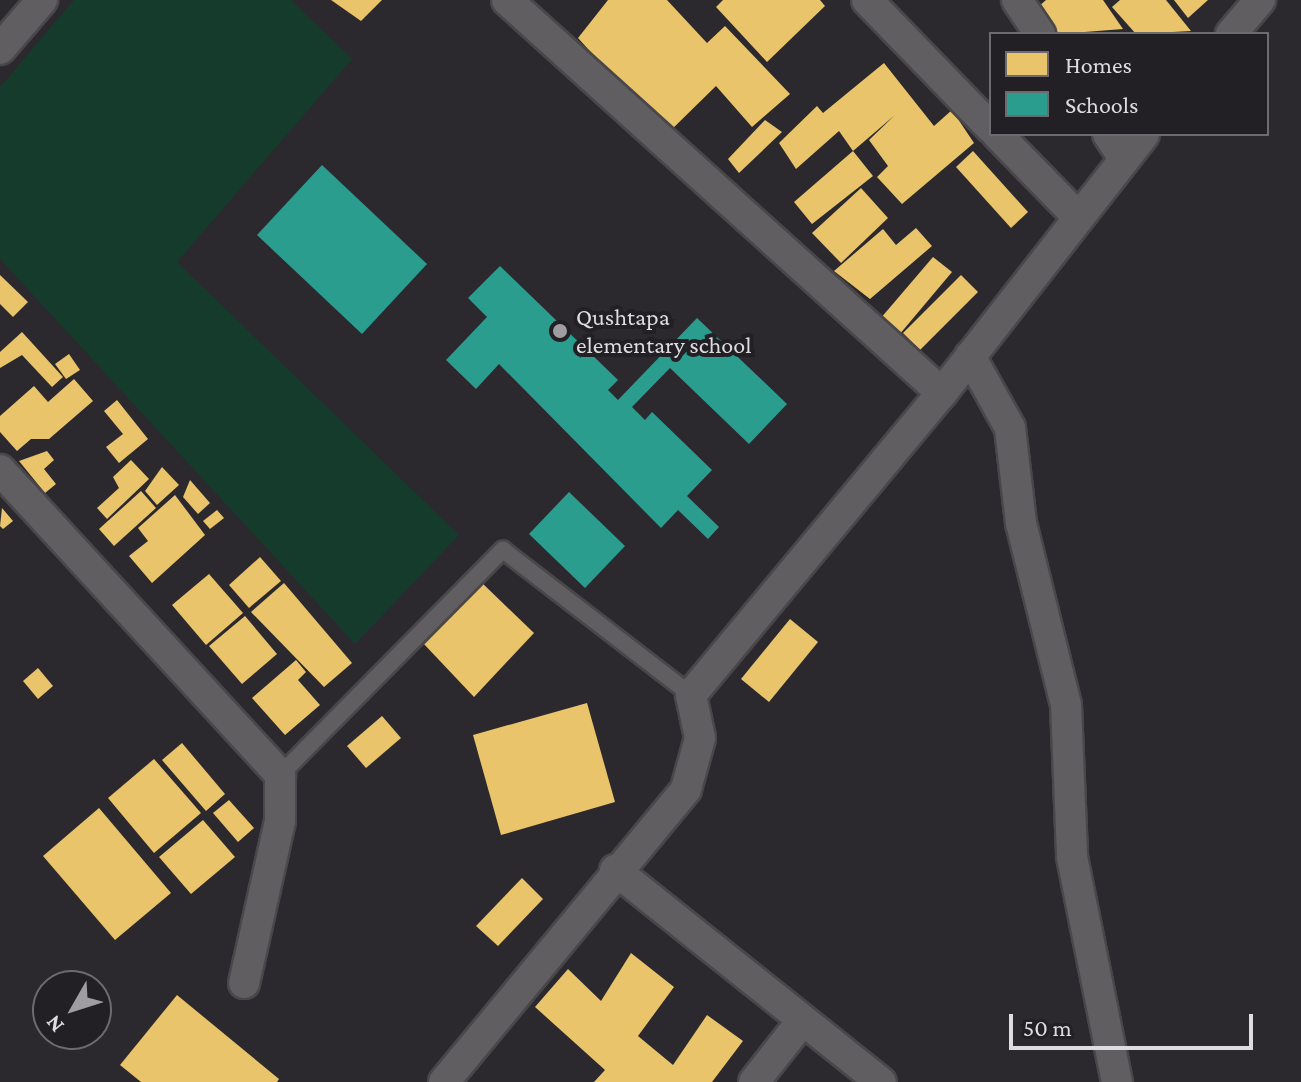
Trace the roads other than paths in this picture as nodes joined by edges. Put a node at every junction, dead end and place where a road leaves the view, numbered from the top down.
1 (42, 0) edge
2 (507, 0) edge
3 (867, 0) edge
4 (1017, 0) edge
5 (1260, 0) edge
6 (1039, 32) edge
7 (1233, 32) edge
8 (0, 49) edge
9 (989, 126) edge
10 (999, 136) edge
11 (1139, 136) edge
12 (1116, 146) edge
13 (1078, 217) junction
14 (970, 356) junction
15 (942, 393) junction
16 (0, 470) edge
17 (691, 695) junction
18 (280, 775) junction
19 (615, 870) junction
20 (244, 983) dead end
21 (802, 1021) junction
22 (444, 1082) edge
23 (754, 1082) edge
24 (881, 1082) edge
25 (1117, 1082) edge

1 - 8 street
2 - 15 street
3 - 9 street
4 - 6 street
5 - 7 street
10 - 13 street
11 - 12 street
12 - 13 street
13 - 14 street
14 - 15 street
14 - 25 street
15 - 17 street
16 - 18 street
17 - 18 lane
17 - 19 street
18 - 20 street
19 - 21 street
19 - 22 street
21 - 23 street
21 - 24 street

